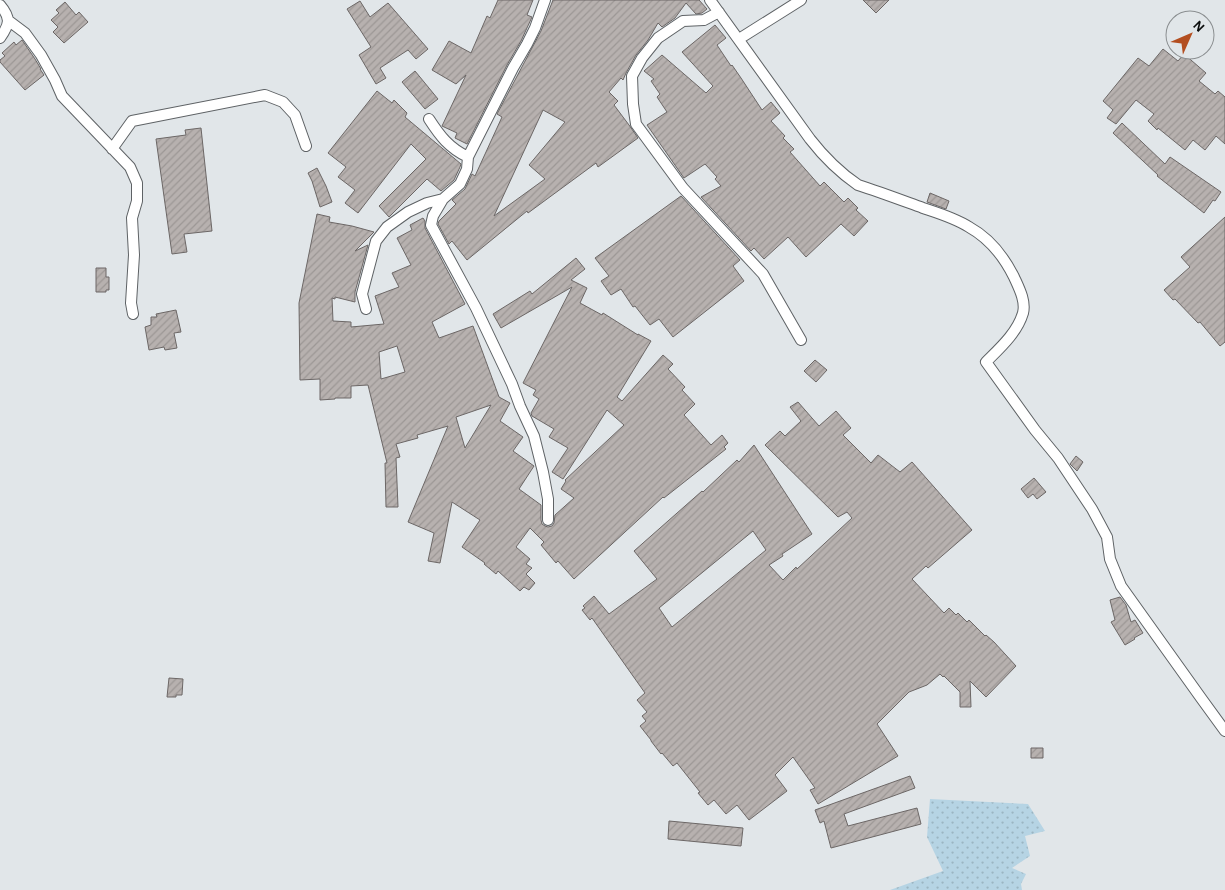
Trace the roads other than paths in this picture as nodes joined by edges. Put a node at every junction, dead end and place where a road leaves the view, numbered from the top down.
1 (545, 0) edge
2 (710, 0) edge
3 (801, 0) edge
4 (0, 5) edge
5 (719, 12) junction
6 (9, 22) junction
7 (0, 38) edge
8 (739, 39) junction
9 (429, 119) dead end
10 (306, 146) dead end
11 (112, 149) junction
12 (468, 157) junction
13 (443, 199) junction
14 (366, 309) dead end
15 (133, 314) dead end
16 (801, 340) dead end
17 (548, 520) dead end
18 (1225, 731) edge

1 - 12 street
2 - 5 street
3 - 8 street
4 - 6 street
5 - 8 street
5 - 16 street
6 - 7 street
6 - 11 street
8 - 18 street
9 - 12 street
10 - 11 street
11 - 15 street
12 - 13 street
13 - 14 street
13 - 17 street

